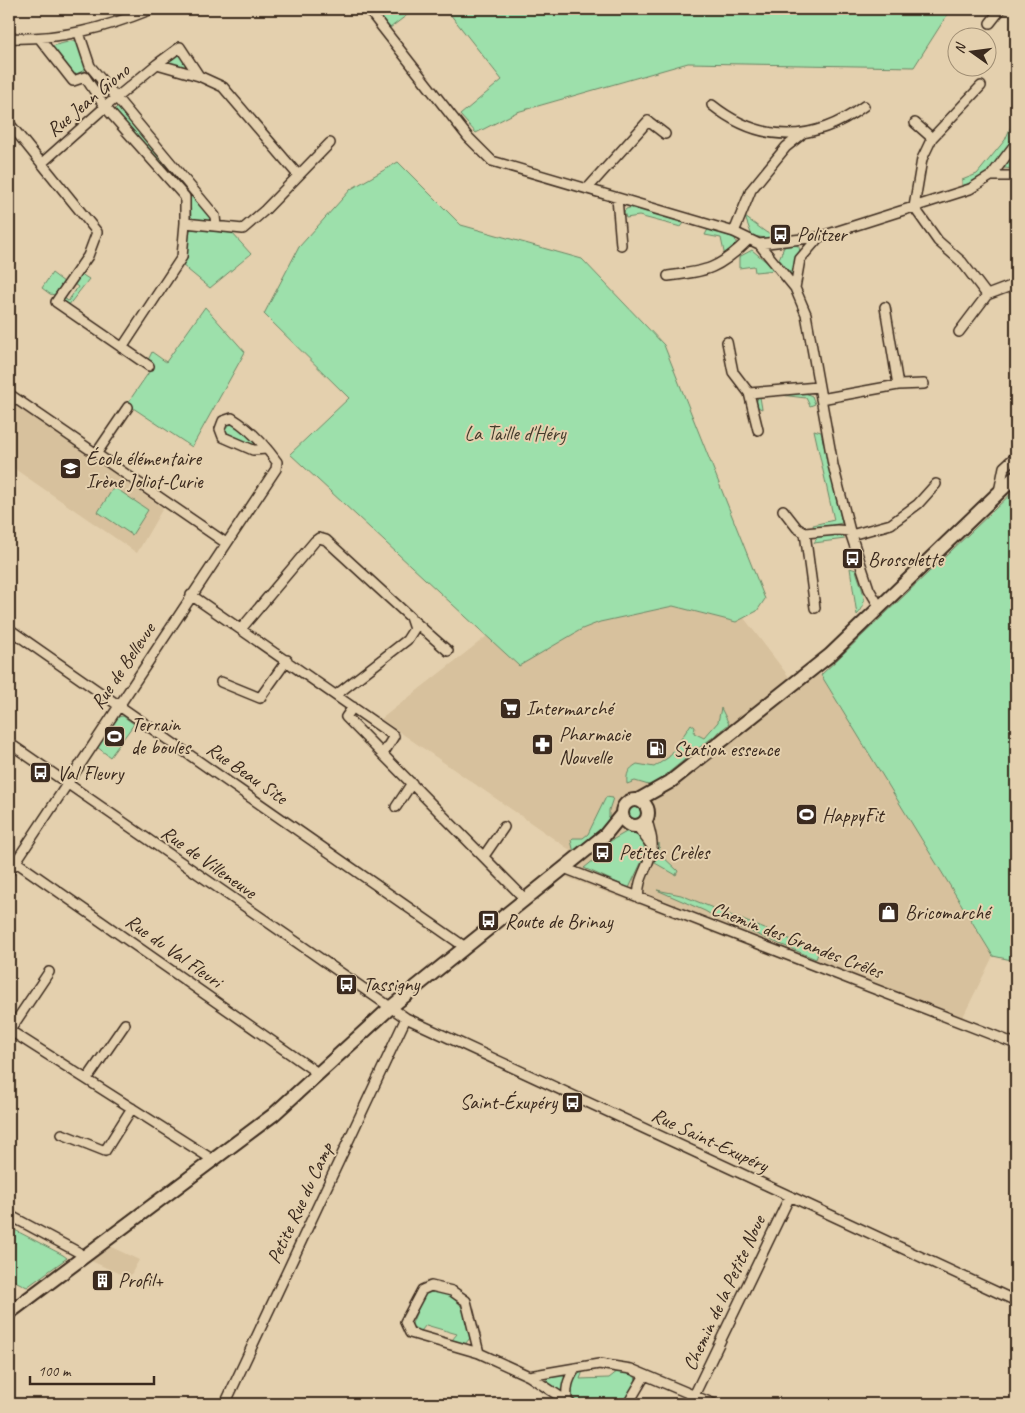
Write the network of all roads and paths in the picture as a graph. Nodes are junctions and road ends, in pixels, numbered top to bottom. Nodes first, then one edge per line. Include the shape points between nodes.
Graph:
1 (152, 9) edge
2 (368, 9) edge
3 (1001, 9) edge
4 (990, 23) dead end
5 (79, 33) junction
6 (9, 38) edge
7 (40, 40) junction
8 (157, 64) junction
9 (93, 70) junction
10 (199, 76) junction
11 (85, 77) junction
12 (981, 86) dead end
13 (117, 99) junction
14 (712, 105) dead end
15 (864, 106) dead end
16 (105, 107) junction
17 (9, 123) edge
18 (915, 123) dead end
19 (665, 134) dead end
20 (777, 135) junction
21 (801, 135) junction
22 (932, 138) junction
23 (330, 142) dead end
24 (1016, 143) edge
25 (786, 147) junction
26 (42, 163) junction
27 (298, 175) junction
28 (991, 176) junction
29 (1016, 176) edge
30 (587, 189) junction
31 (617, 198) junction
32 (914, 207) junction
33 (186, 223) junction
34 (216, 226) junction
35 (734, 232) junction
36 (819, 237) junction
37 (748, 240) junction
38 (759, 244) junction
39 (621, 245) dead end
40 (668, 276) dead end
41 (1016, 284) edge
42 (795, 288) junction
43 (988, 295) junction
44 (886, 307) dead end
45 (959, 332) dead end
46 (727, 342) dead end
47 (122, 348) junction
48 (149, 366) dead end
49 (924, 384) dead end
50 (898, 385) junction
51 (818, 387) junction
52 (749, 393) junction
53 (9, 394) edge
54 (821, 399) junction
55 (128, 407) dead end
56 (758, 430) dead end
57 (267, 449) junction
58 (96, 454) junction
59 (1016, 456) edge
60 (1016, 476) edge
61 (936, 484) dead end
62 (999, 492) junction
63 (782, 510) dead end
64 (805, 533) junction
65 (850, 533) junction
66 (226, 543) junction
67 (191, 595) junction
68 (880, 606) junction
69 (815, 608) dead end
70 (414, 621) junction
71 (9, 629) edge
72 (241, 629) junction
73 (448, 651) dead end
74 (287, 660) junction
75 (222, 682) dead end
76 (336, 695) junction
77 (118, 705) junction
78 (353, 707) junction
79 (9, 743) edge
80 (382, 754) junction
81 (670, 782) junction
82 (66, 783) junction
83 (412, 783) junction
84 (638, 800) junction
85 (396, 807) dead end
86 (622, 814) junction
87 (641, 821) junction
88 (504, 827) dead end
89 (606, 835) junction
90 (484, 856) junction
91 (12, 860) edge
92 (566, 867) junction
93 (9, 872) edge
94 (639, 898) junction
95 (525, 899) junction
96 (465, 947) junction
97 (49, 972) dead end
98 (391, 1007) junction
99 (406, 1018) junction
100 (125, 1024) dead end
101 (9, 1030) edge
102 (1016, 1044) edge
103 (319, 1074) junction
104 (87, 1079) junction
105 (132, 1108) junction
106 (62, 1134) dead end
107 (211, 1162) junction
108 (790, 1196) junction
109 (9, 1215) edge
110 (82, 1258) junction
111 (1016, 1302) edge
112 (9, 1313) edge
113 (479, 1353) junction
114 (575, 1369) junction
115 (645, 1375) junction
116 (529, 1376) junction
117 (692, 1400) edge
118 (569, 1403) edge
119 (225, 1404) edge
120 (628, 1404) edge
121 (714, 1404) edge

1 - 5 street
2 - 30 street via 468,137 492,161
3 - 4 street
5 - 7 street
5 - 9 street
6 - 7 street
7 - 11 street via 74,81
8 - 10 street, Rue Jean Giono
8 - 10 street, Rue Jean Giono via 180,47
8 - 13 street, Rue Jean Giono
9 - 11 street
9 - 13 street
10 - 27 street, Rue Jean Giono via 223,87
11 - 16 street
12 - 22 street
13 - 16 street, Rue Jean Giono
13 - 34 street via 215,216
14 - 20 street via 730,120
15 - 21 street via 848,118
16 - 26 street, Rue Jean Giono
16 - 33 street via 184,197
17 - 26 street
18 - 22 street
19 - 30 street via 648,121
20 - 21 street
20 - 25 street
21 - 25 street
22 - 32 street via 922,159
23 - 27 street
24 - 28 street
25 - 35 street via 751,190
26 - 47 street via 97,232 88,256 56,302
27 - 34 street via 243,229
28 - 29 street
28 - 32 street via 970,188
30 - 31 street
31 - 35 street
31 - 39 street
32 - 36 street
32 - 43 street via 938,241 962,262
33 - 34 street
33 - 47 street via 182,257
35 - 37 street
36 - 38 street
36 - 42 street via 800,260
37 - 38 street
37 - 40 street via 730,258 704,272
38 - 42 street
41 - 43 street
42 - 51 street via 806,314
43 - 45 street
44 - 50 street
46 - 52 street via 733,372
47 - 48 street
49 - 50 street
50 - 54 street
51 - 52 street
51 - 54 street
52 - 56 street
53 - 58 street
54 - 65 street
55 - 58 street
57 - 57 street via 232,418 223,421 220,429 224,437 254,450
57 - 66 street, Rue de Bellevue via 277,462 276,469
58 - 66 street
59 - 62 street via 1004,467
60 - 62 main road
61 - 65 street via 918,504 891,524
62 - 68 main road
63 - 64 street via 796,528
64 - 65 street via 836,530
64 - 69 street
65 - 68 street via 869,589
66 - 67 street, Rue de Bellevue
67 - 72 street
67 - 77 street, Rue de Bellevue
68 - 81 main road via 830,655
70 - 72 street via 326,540 319,538
70 - 73 street
70 - 76 street via 414,629 407,640
71 - 77 street, Rue Beau Site
72 - 74 street
74 - 75 street via 260,698
74 - 76 street
76 - 78 street
77 - 82 street, Rue de Bellevue
77 - 96 street, Rue Beau Site
78 - 80 street via 346,717
78 - 80 street via 394,736
79 - 82 street, Rue de Villeneuve
80 - 83 street
81 - 84 main road
81 - 87 main road
82 - 91 street, Rue de Bellevue
82 - 98 street, Rue de Villeneuve
83 - 85 street
83 - 90 street
84 - 86 main road via 628,802
84 - 87 main road via 645,804
86 - 87 main road via 625,821
86 - 89 main road
87 - 89 main road
87 - 94 street via 652,848 640,880
88 - 90 street
89 - 92 main road
90 - 95 street
91 - 93 street, Rue de Bellevue
91 - 103 street, Rue du Val Fleuri
92 - 94 street, Chemin des Grandes Crêles
92 - 95 main road
94 - 102 street, Chemin des Grandes Crêles
95 - 96 main road
96 - 98 main road
97 - 101 street
98 - 99 street, Rue Saint-Exupéry
98 - 103 main road
99 - 108 street, Rue Saint-Exupéry
99 - 119 street, Petite Rue du Camp
100 - 104 street
101 - 104 street
103 - 107 main road via 274,1115
104 - 105 street
105 - 106 street via 104,1151
105 - 107 street via 207,1156
107 - 110 main road
108 - 111 street, Rue Saint-Exupéry
108 - 117 street, Chemin de la Petite Noue
109 - 110 street via 78,1252
110 - 112 main road
113 - 113 street via 466,1301 452,1291 431,1286 422,1290 405,1322 410,1333
113 - 116 street
114 - 115 street via 599,1364 631,1369
114 - 116 street
114 - 118 street via 566,1388
115 - 117 street
115 - 120 street
116 - 118 street
117 - 121 street

